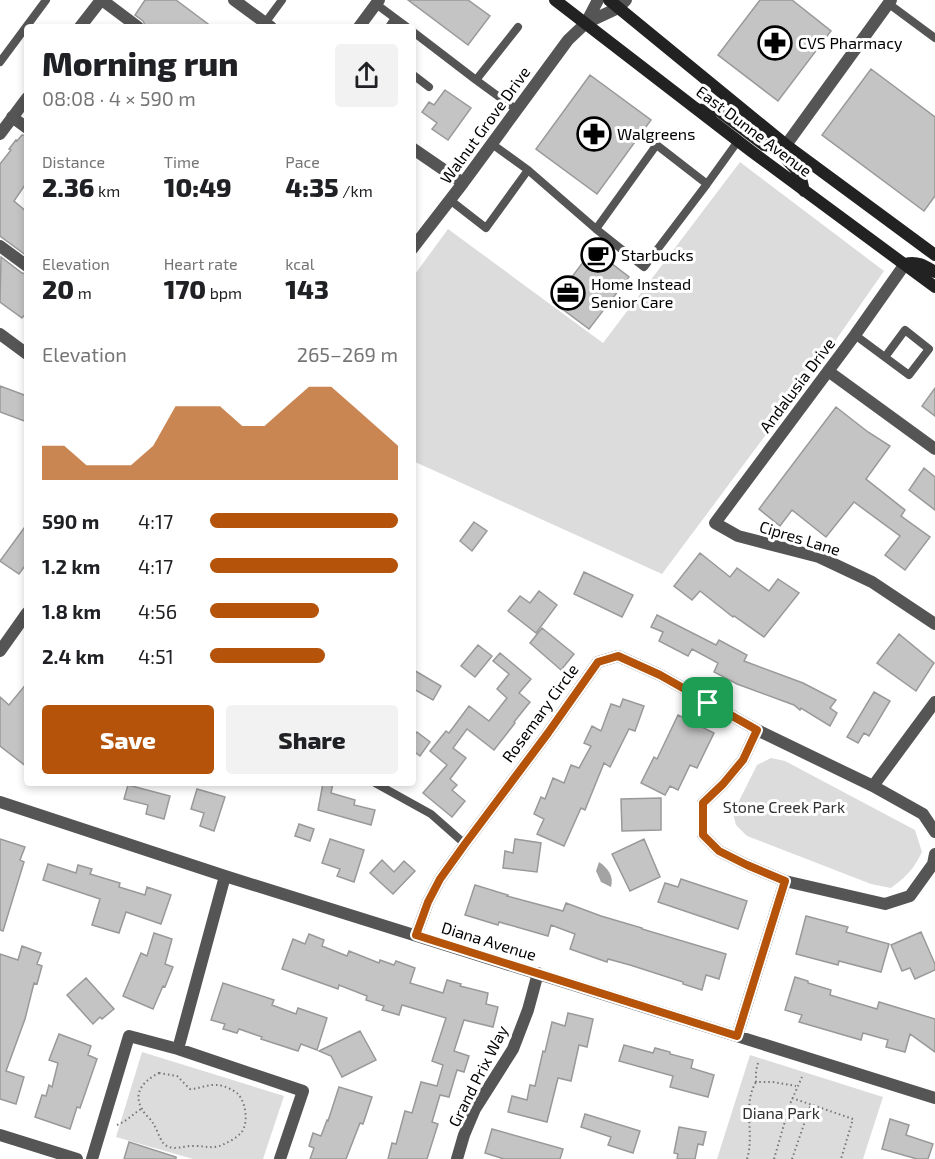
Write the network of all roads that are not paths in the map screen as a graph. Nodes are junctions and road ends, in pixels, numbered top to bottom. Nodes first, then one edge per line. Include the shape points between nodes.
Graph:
1 (46, 0) edge
2 (102, 0) edge
3 (234, 0) edge
4 (282, 0) edge
5 (555, 0) edge
6 (598, 0) edge
7 (378, 2) edge
8 (618, 2) edge
9 (890, 2) edge
10 (395, 18) junction
11 (586, 23) junction
12 (28, 24) edge
13 (82, 24) edge
14 (134, 24) edge
15 (267, 24) edge
16 (269, 24) edge
17 (361, 24) edge
18 (391, 24) edge
19 (403, 24) edge
20 (518, 27) dead end
21 (24, 30) edge
22 (416, 34) edge
23 (935, 38) edge
24 (0, 62) edge
25 (416, 77) edge
26 (477, 80) junction
27 (429, 87) dead end
28 (24, 102) edge
29 (517, 110) junction
30 (698, 110) junction
31 (12, 117) junction
32 (24, 126) edge
33 (0, 134) edge
34 (738, 141) junction
35 (492, 144) junction
36 (786, 145) junction
37 (416, 150) edge
38 (528, 170) junction
39 (464, 183) junction
40 (708, 184) junction
41 (804, 190) junction
42 (450, 200) junction
43 (596, 229) junction
44 (416, 244) edge
45 (0, 246) edge
46 (935, 255) edge
47 (24, 264) edge
48 (905, 264) junction
49 (935, 272) edge
50 (935, 287) edge
51 (0, 334) edge
52 (855, 335) junction
53 (24, 352) edge
54 (885, 357) junction
55 (828, 371) junction
56 (935, 450) edge
57 (715, 523) joint
58 (24, 617) edge
59 (935, 624) edge
60 (0, 651) edge
61 (935, 702) edge
62 (757, 730) junction
63 (380, 786) edge
64 (873, 786) junction
65 (0, 802) edge
66 (935, 832) edge
67 (465, 844) junction
68 (935, 854) edge
69 (225, 876) junction
70 (785, 881) junction
71 (416, 935) junction
72 (538, 973) junction
73 (737, 1036) junction
74 (178, 1048) junction
75 (935, 1098) edge
76 (0, 1135) edge
77 (77, 1159) edge
78 (92, 1159) edge
79 (280, 1159) edge
80 (457, 1159) edge

1 - 12 lane
2 - 13 street
2 - 14 street
3 - 15 street
4 - 16 lane
5 - 11 main road, East Dunne Avenue
6 - 11 street, Walnut Grove Drive
7 - 10 lane
7 - 17 street
8 - 11 street, Walnut Grove Drive
8 - 36 main road, East Dunne Avenue
9 - 23 lane
9 - 36 street
10 - 18 lane
10 - 19 lane
11 - 29 street, Walnut Grove Drive via 568,40
11 - 30 main road, East Dunne Avenue
20 - 26 lane
21 - 24 lane
22 - 26 lane
25 - 27 lane
26 - 29 lane
28 - 31 street
29 - 35 street, Walnut Grove Drive
30 - 34 main road, East Dunne Avenue
30 - 36 main road via 719,111 764,145
31 - 32 street
31 - 33 street
34 - 40 lane
34 - 41 main road, East Dunne Avenue
35 - 38 lane
35 - 39 street, Walnut Grove Drive
36 - 41 main road via 787,160 800,174
36 - 46 main road, East Dunne Avenue
37 - 39 street
38 - 42 lane via 486,228
38 - 43 lane
39 - 42 street, Walnut Grove Drive
40 - 43 lane via 644,267
40 - 43 lane via 655,147
41 - 48 main road, East Dunne Avenue
42 - 44 street, Walnut Grove Drive
45 - 47 street
48 - 49 main road via 922,264
48 - 50 main road, East Dunne Avenue
48 - 52 street, Andalusia Drive
51 - 53 street
52 - 54 lane
52 - 55 street, Andalusia Drive
54 - 54 lane via 909,375 929,349 904,330
55 - 56 street
55 - 57 street, Andalusia Drive
57 - 59 street, Cipres Lane via 738,536 819,557 872,582
58 - 60 street
61 - 64 street
62 - 64 street, Rosemary Circle
62 - 67 street, Rosemary Circle via 618,656 598,662
62 - 70 street via 743,760 703,803 703,835 719,851
63 - 67 lane via 431,814
64 - 66 street, Rosemary Circle via 923,814
65 - 69 street, Diana Avenue
67 - 71 street, Rosemary Circle via 440,879
68 - 70 street via 933,864 910,896 885,904
69 - 71 street, Diana Avenue
69 - 74 street
70 - 73 street
71 - 72 street, Diana Avenue
72 - 73 street, Diana Avenue
72 - 80 street, Grand Prix Way via 513,1049 476,1109
73 - 75 street, Diana Avenue
74 - 78 street via 129,1035
74 - 79 street via 303,1091
76 - 77 street

